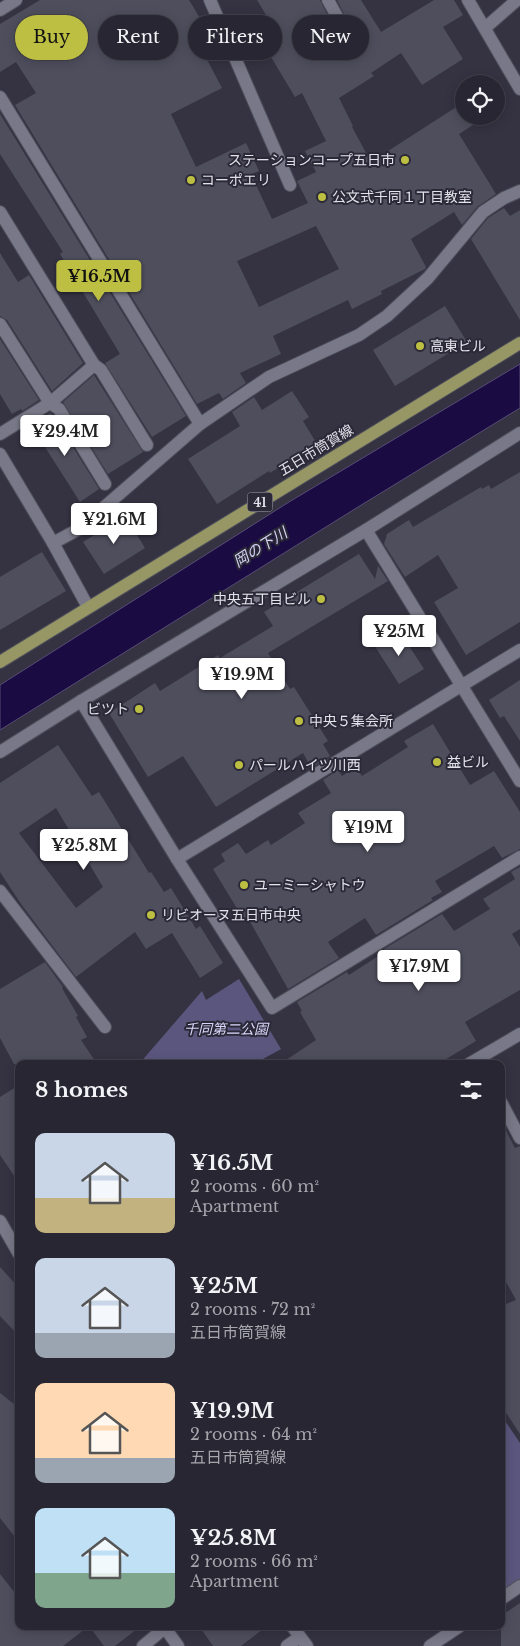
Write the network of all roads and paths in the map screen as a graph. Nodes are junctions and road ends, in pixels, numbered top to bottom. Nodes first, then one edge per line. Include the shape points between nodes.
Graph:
1 (16, 0) edge
2 (210, 0) edge
3 (328, 0) edge
4 (468, 0) edge
5 (517, 0) edge
6 (0, 10) edge
7 (336, 15) edge
8 (485, 28) junction
9 (520, 89) edge
10 (0, 96) edge
11 (290, 185) dead end
12 (520, 191) edge
13 (0, 212) edge
14 (0, 324) edge
15 (520, 343) edge
16 (94, 365) junction
17 (50, 403) junction
18 (200, 424) junction
19 (520, 432) edge
20 (0, 434) edge
21 (147, 445) dead end
22 (0, 454) edge
23 (105, 484) dead end
24 (366, 530) junction
25 (54, 543) junction
26 (88, 607) junction
27 (520, 650) edge
28 (0, 662) edge
29 (462, 685) junction
30 (82, 701) junction
31 (0, 752) edge
32 (520, 781) edge
33 (520, 857) edge
34 (177, 859) junction
35 (0, 891) edge
36 (105, 1027) dead end
37 (520, 1034) edge
38 (479, 1060) edge
39 (505, 1110) edge
40 (520, 1138) edge
41 (0, 1221) edge
42 (15, 1247) edge
43 (520, 1586) edge
44 (505, 1595) edge
45 (162, 1630) edge
46 (168, 1630) edge
47 (454, 1630) edge
48 (300, 1636) edge
49 (142, 1646) edge
50 (178, 1646) edge
51 (287, 1646) edge
52 (430, 1646) edge

1 - 6 street
2 - 11 street
3 - 7 street
4 - 8 street
5 - 8 street
8 - 9 street
10 - 18 street
12 - 18 street via 483,212 428,278 387,316 359,335 269,378
13 - 16 street
14 - 17 street
15 - 26 main road, 五日市筒賀線 / 41
16 - 17 street
16 - 21 street via 101,370
17 - 20 street
17 - 23 street via 59,409
18 - 25 street via 79,529
19 - 24 street
22 - 25 street
24 - 29 street
24 - 30 street
25 - 26 street
26 - 28 main road, 五日市筒賀線 / 41
27 - 29 street
29 - 32 street
29 - 34 street
30 - 31 street
30 - 34 street
33 - 34 street via 272,1008
35 - 36 street
37 - 38 street
39 - 40 street
41 - 42 street
43 - 44 street
45 - 49 street
46 - 50 street
47 - 52 street
48 - 51 street

